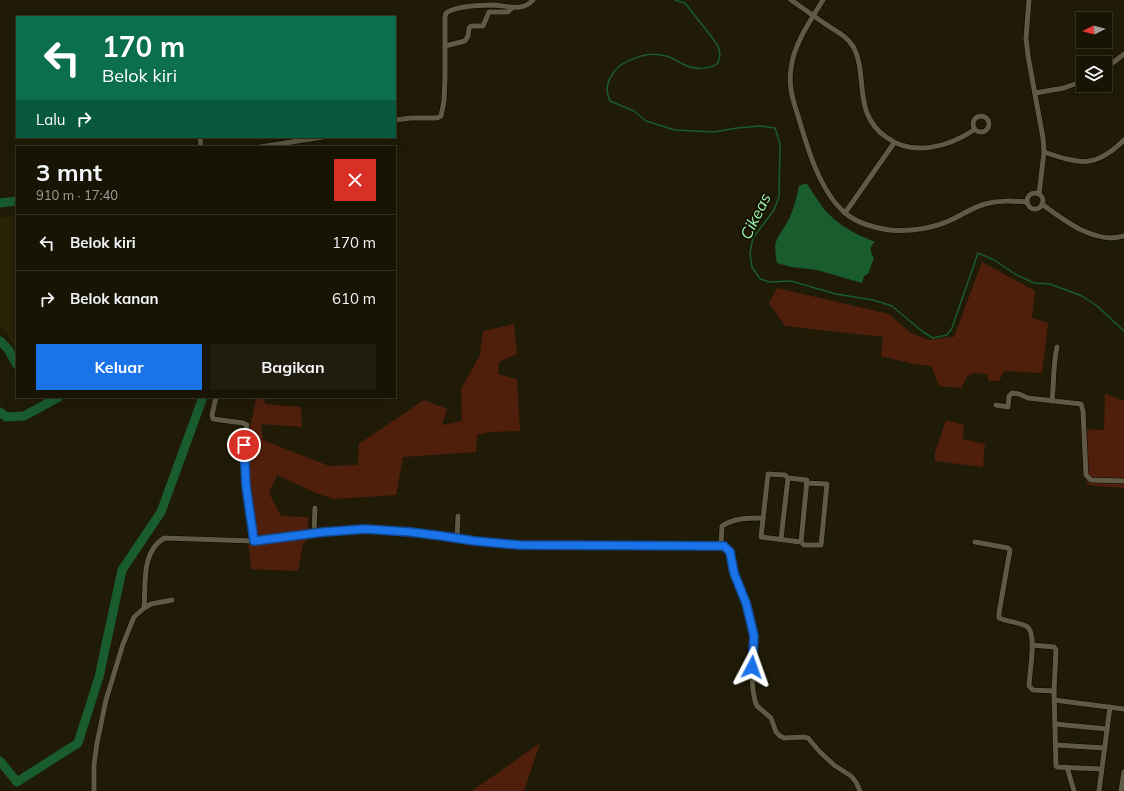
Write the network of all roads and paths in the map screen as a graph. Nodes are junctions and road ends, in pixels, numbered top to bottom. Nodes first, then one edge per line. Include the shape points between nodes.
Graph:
1 (533, 0) edge
2 (791, 0) edge
3 (823, 0) edge
4 (1029, 0) edge
5 (512, 8) junction
6 (814, 15) junction
7 (444, 46) junction
8 (1124, 54) edge
9 (1112, 63) edge
10 (1076, 84) edge
11 (1035, 93) junction
12 (396, 120) edge
13 (974, 130) dead end
14 (317, 138) edge
15 (1124, 140) edge
16 (894, 143) junction
17 (266, 146) edge
18 (1044, 152) junction
19 (1039, 194) junction
20 (1027, 202) junction
21 (1042, 204) junction
22 (846, 213) junction
23 (1124, 236) edge
24 (1057, 347) dead end
25 (216, 398) edge
26 (1052, 401) junction
27 (996, 405) dead end
28 (788, 478) junction
29 (1124, 482) edge
30 (806, 483) junction
31 (316, 508) dead end
32 (458, 516) dead end
33 (763, 518) junction
34 (314, 533) junction
35 (457, 538) junction
36 (781, 540) junction
37 (254, 541) junction
38 (801, 542) junction
39 (975, 542) dead end
40 (721, 546) junction
41 (172, 600) dead end
42 (144, 608) junction
43 (1032, 645) junction
44 (1054, 691) junction
45 (1054, 700) junction
46 (1110, 707) junction
47 (1124, 709) edge
48 (1055, 724) junction
49 (1107, 729) junction
50 (1056, 745) junction
51 (1105, 748) junction
52 (1067, 767) junction
53 (1101, 769) junction
54 (1124, 774) edge
55 (94, 791) edge
56 (860, 791) edge
57 (1074, 791) edge
58 (1099, 791) edge
59 (1122, 791) edge

1 - 5 street via 525,6
2 - 6 street
3 - 6 street
4 - 11 street via 1026,38
5 - 7 street via 508,12 490,12 484,26 469,28 465,41
5 - 7 street via 464,7 449,11 445,17
6 - 16 street via 838,31 854,47 866,112 876,129
6 - 22 street via 793,57 791,90 818,174 831,196
7 - 12 street via 444,101 441,116
8 - 9 street
10 - 11 street
11 - 18 street
13 - 16 street via 954,141 931,147 911,148
14 - 17 street
15 - 18 street via 1105,156 1086,162
16 - 22 street
18 - 19 street
19 - 20 street via 1030,195
19 - 21 street
20 - 21 street via 1035,209
20 - 22 street via 1004,201 986,204 943,223 917,229 890,230 870,226
21 - 23 street via 1094,235 1108,238
24 - 26 street
25 - 37 street via 213,419 247,425 244,463
26 - 27 street via 1012,393 1009,396 1008,407
26 - 29 street via 1079,403 1082,407 1088,478
28 - 30 street via 807,480
28 - 33 street via 785,475 768,474
28 - 36 street
30 - 38 street
30 - 38 street via 827,484 821,545
31 - 34 street
32 - 35 street
33 - 36 street via 761,537
33 - 40 street via 744,518 722,526
34 - 35 street via 365,529
34 - 37 street
35 - 40 street via 519,545
36 - 38 street
37 - 42 street via 164,538 156,542 146,567
39 - 43 street via 1010,550 999,618 1027,626 1032,634
40 - 56 street via 730,552 734,573 752,627 753,690 757,706 771,718 780,736 808,738 834,765 851,776
41 - 42 street
42 - 55 street via 134,617 106,700 94,765
43 - 44 street via 1050,645 1056,650
43 - 44 street via 1029,686 1033,690
44 - 45 street
45 - 46 street
45 - 48 street
46 - 47 street
46 - 49 street
48 - 49 street
48 - 50 street
49 - 51 street
50 - 51 street
50 - 52 street via 1056,766
51 - 53 street
52 - 53 street
52 - 57 street
53 - 58 street
54 - 59 street

